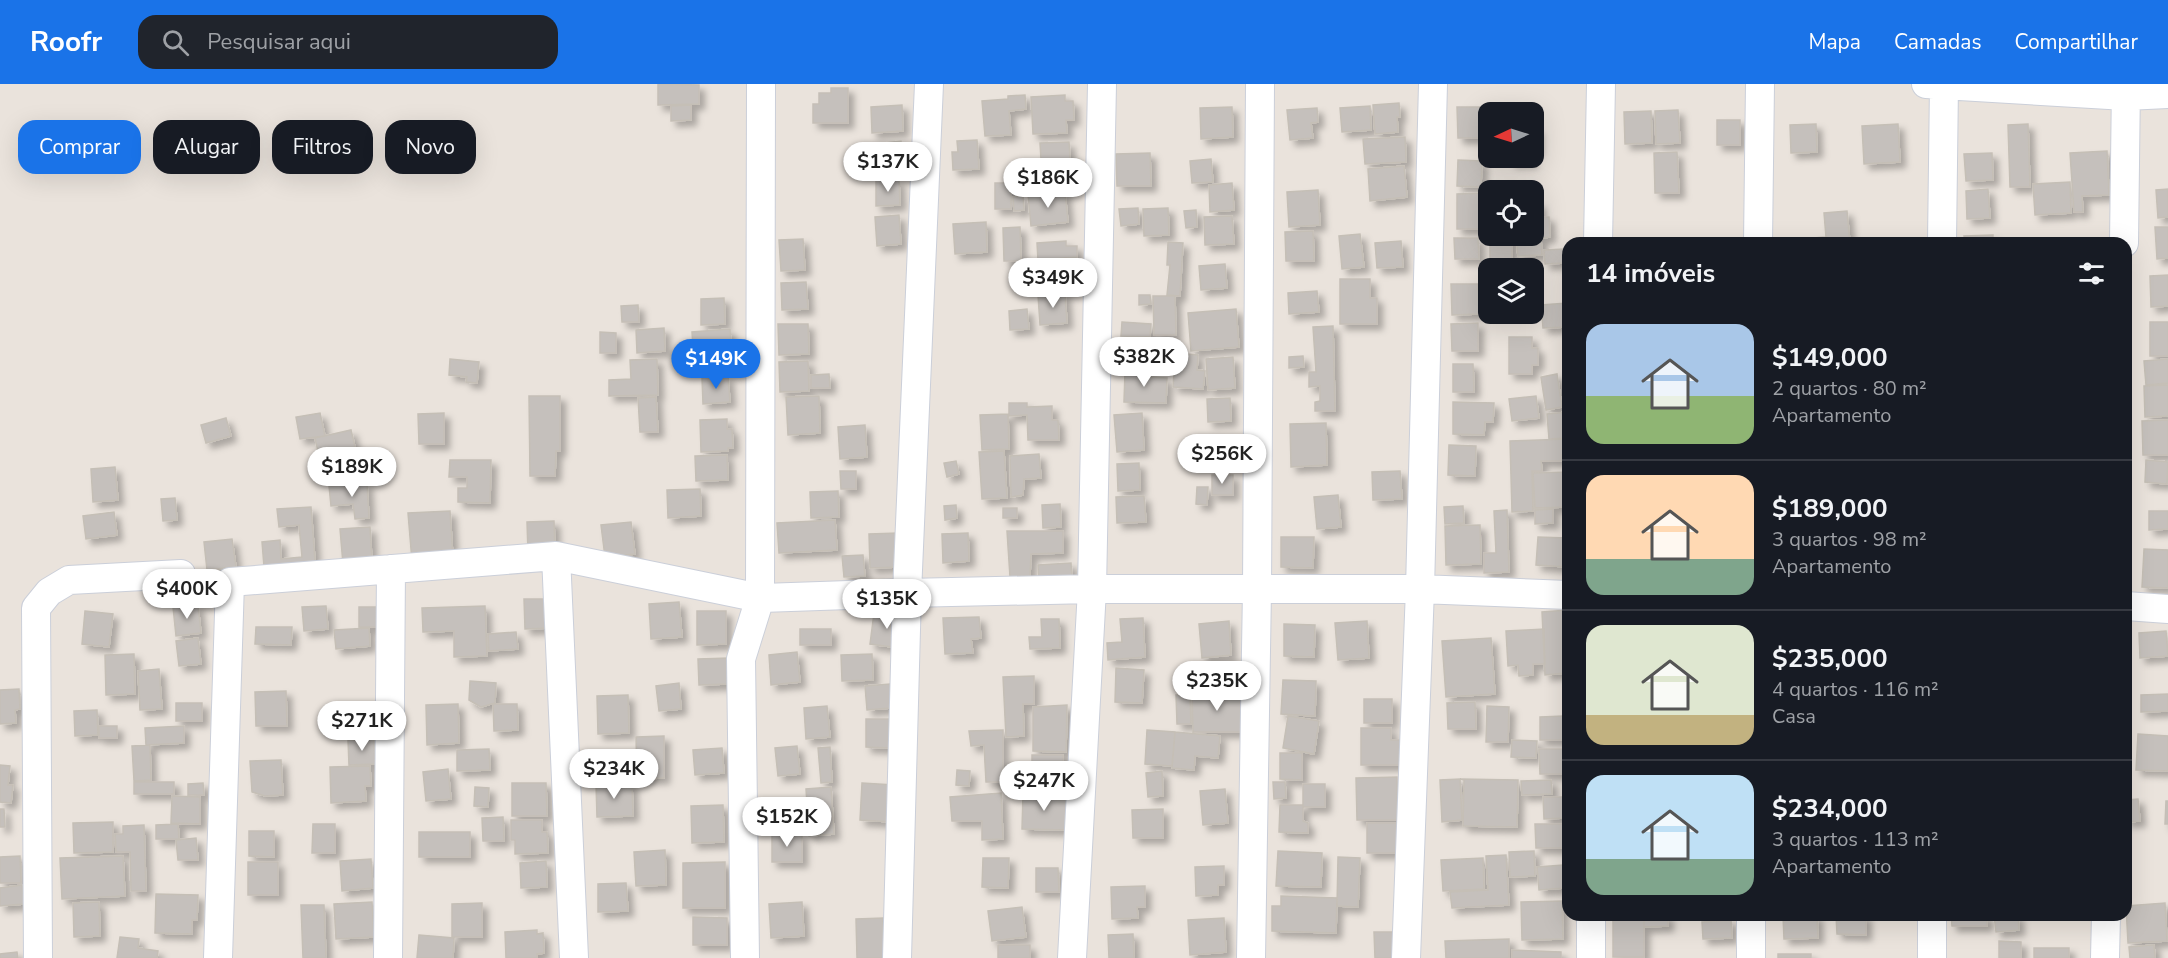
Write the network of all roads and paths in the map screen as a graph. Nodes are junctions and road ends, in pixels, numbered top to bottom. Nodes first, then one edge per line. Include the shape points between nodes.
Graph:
1 (761, 84) edge
2 (929, 84) edge
3 (1102, 84) edge
4 (1260, 84) edge
5 (1433, 84) edge
6 (1601, 84) edge
7 (1760, 84) edge
8 (1938, 84) edge
9 (2126, 90) edge
10 (2168, 94) edge
11 (1598, 237) edge
12 (1758, 237) edge
13 (1942, 237) edge
14 (2124, 237) edge
15 (556, 556) junction
16 (392, 569) junction
17 (181, 574) dead end
18 (1092, 589) junction
19 (1257, 589) junction
20 (1420, 590) junction
21 (906, 593) junction
22 (1562, 595) edge
23 (760, 598) junction
24 (2132, 606) edge
25 (2168, 609) edge
26 (1591, 921) edge
27 (1751, 921) edge
28 (1932, 921) edge
29 (2106, 921) edge
30 (38, 958) edge
31 (218, 958) edge
32 (387, 958) edge
33 (574, 958) edge
34 (745, 958) edge
35 (897, 958) edge
36 (1072, 958) edge
37 (1251, 958) edge
38 (1406, 958) edge
39 (1591, 958) edge
40 (1751, 958) edge
41 (1932, 958) edge
42 (2104, 958) edge

1 - 23 street
2 - 21 street
3 - 18 street
4 - 19 street
5 - 20 street
6 - 11 street
7 - 12 street
8 - 9 street
8 - 13 street
9 - 10 street
9 - 14 street
15 - 16 street
15 - 23 street
15 - 33 street
16 - 31 street via 230,582
16 - 32 street
17 - 30 street via 69,580 49,592 36,608
18 - 19 street
18 - 21 street
18 - 36 street
19 - 20 street
19 - 37 street
20 - 22 street
20 - 38 street
21 - 23 street
21 - 35 street
23 - 34 street via 741,659
24 - 25 street
26 - 39 street
27 - 40 street
28 - 41 street
29 - 42 street

